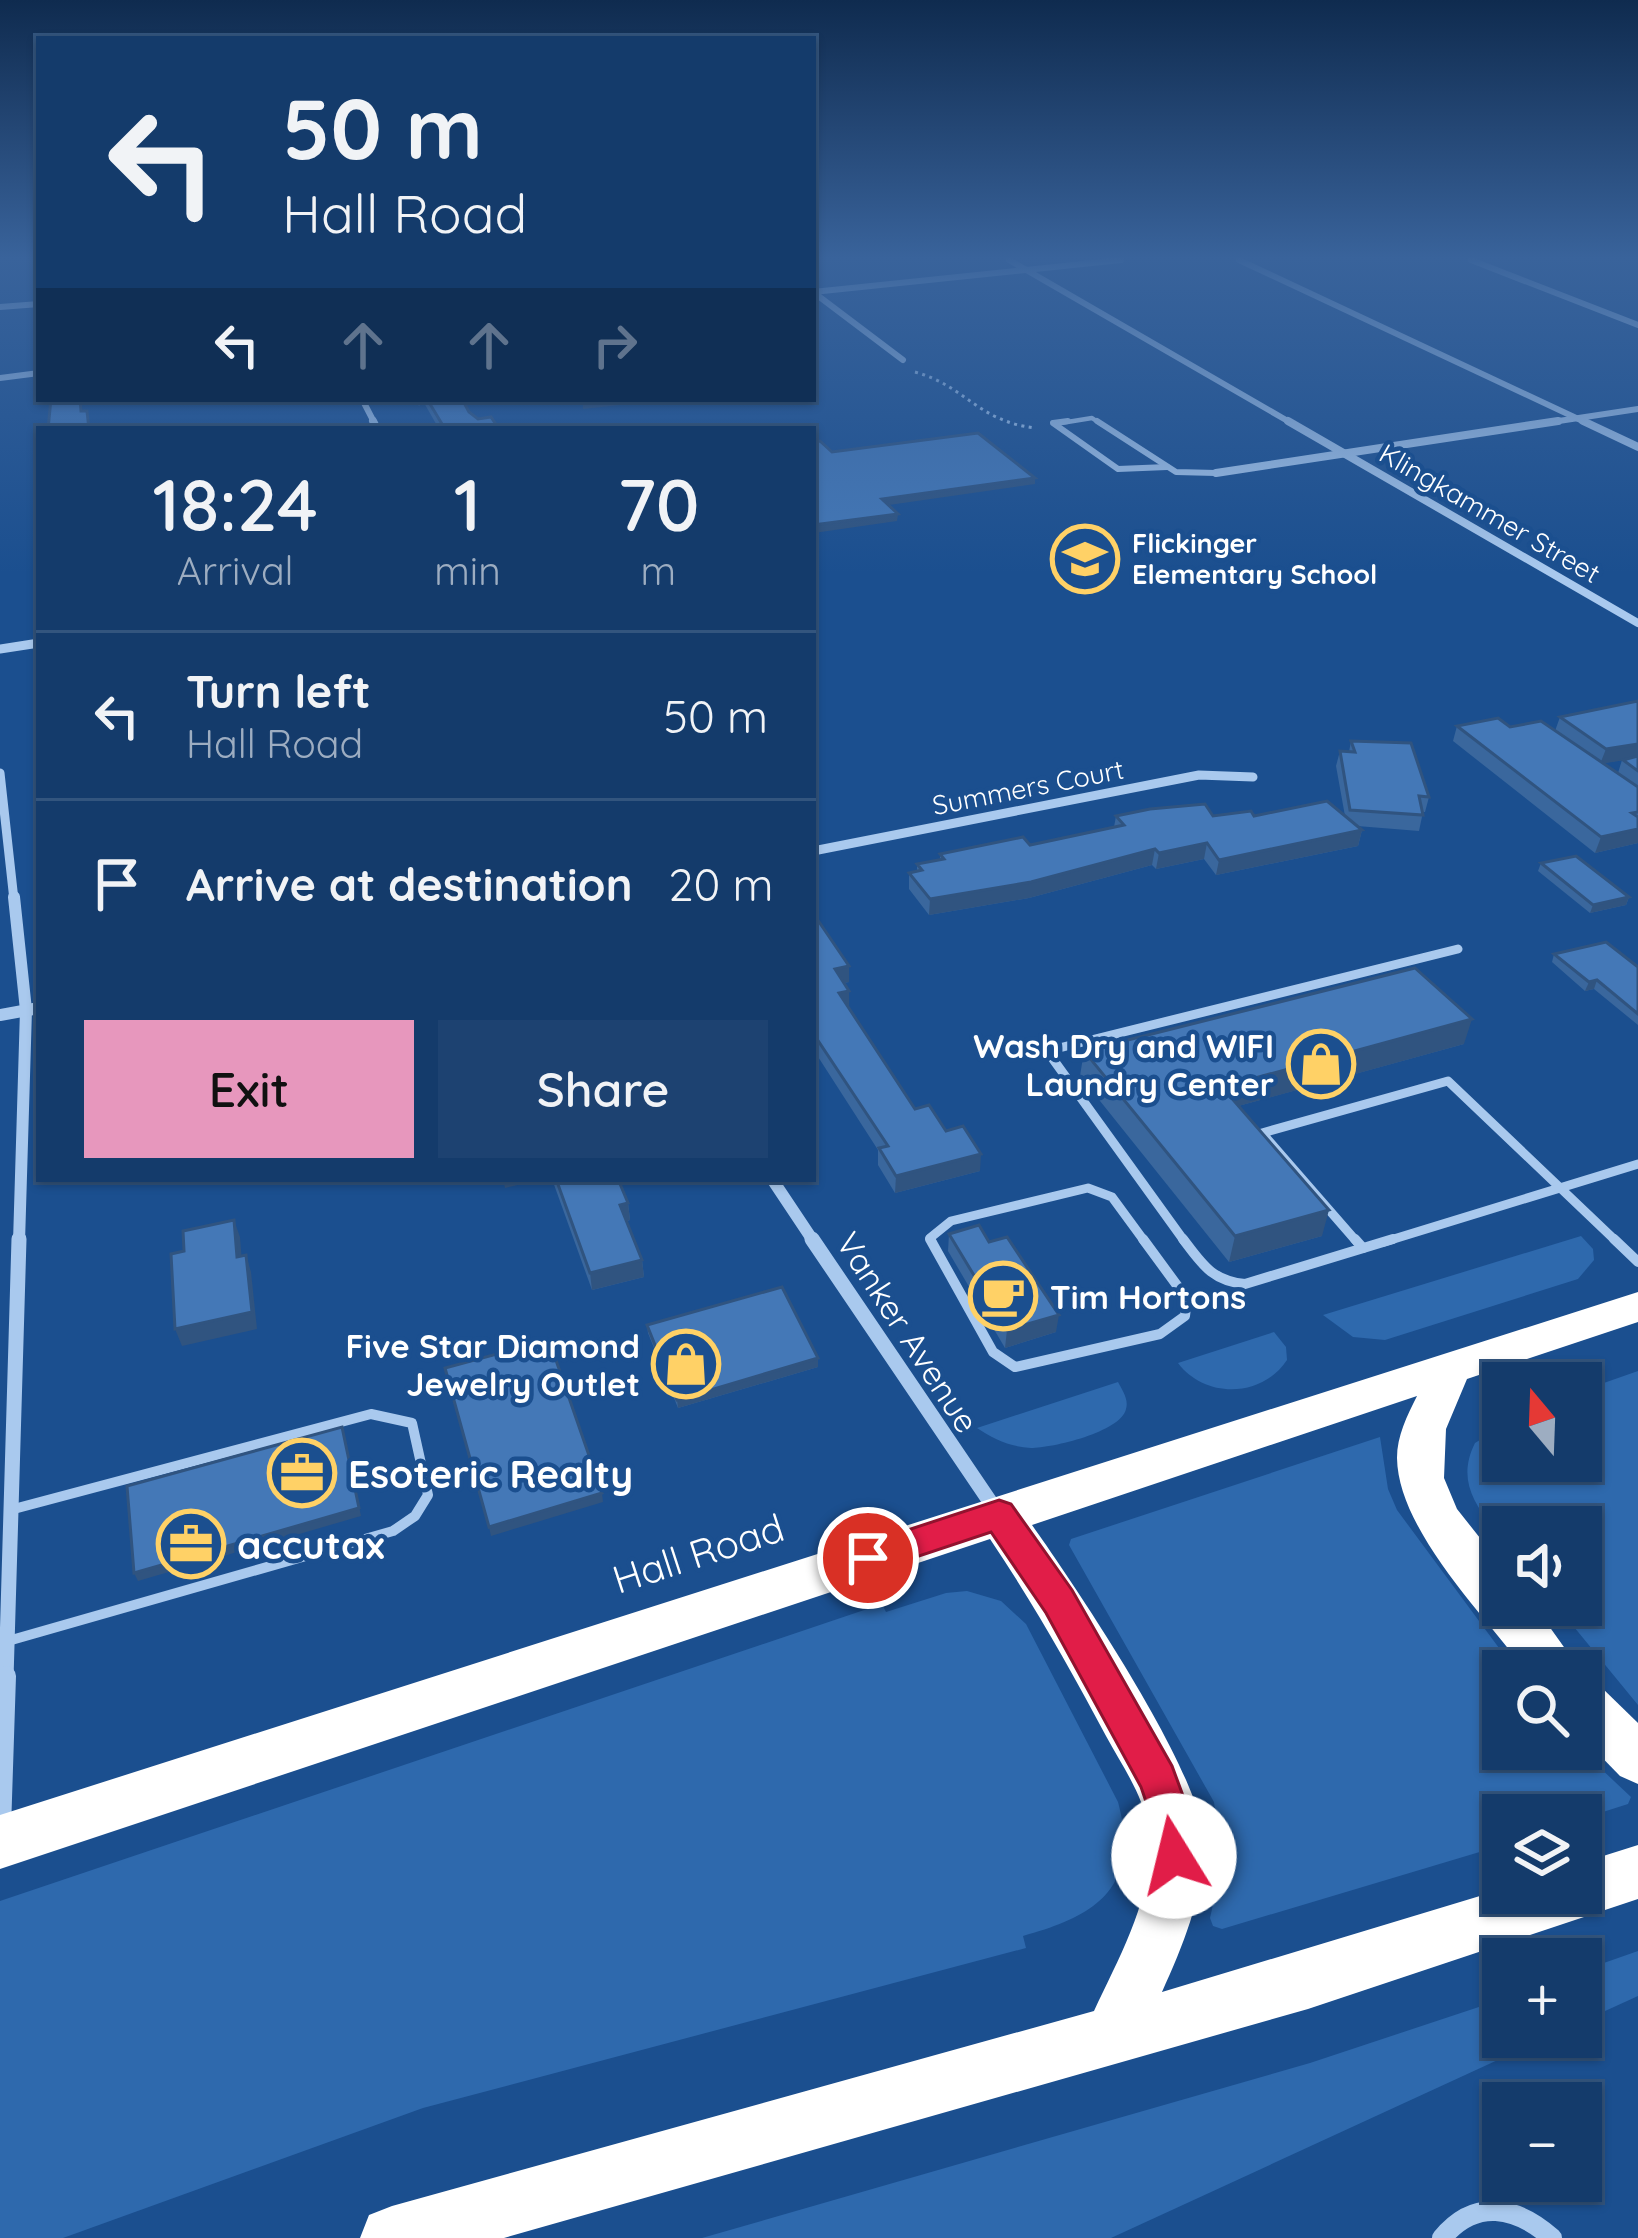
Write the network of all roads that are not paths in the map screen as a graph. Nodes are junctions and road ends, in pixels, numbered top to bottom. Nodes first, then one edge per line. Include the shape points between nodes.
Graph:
1 (1191, 364) edge
2 (1463, 364) edge
3 (36, 374) edge
4 (0, 377) edge
5 (1638, 410) edge
6 (1578, 418) junction
7 (1638, 447) edge
8 (1345, 453) junction
9 (1167, 467) junction
10 (1216, 473) joint
11 (1638, 623) edge
12 (36, 643) edge
13 (0, 649) edge
14 (0, 773) edge
15 (1252, 777) dead end
16 (816, 850) edge
17 (1458, 949) dead end
18 (32, 1009) edge
19 (0, 1015) edge
20 (1638, 1164) edge
21 (774, 1182) edge
22 (1560, 1188) junction
23 (1364, 1248) junction
24 (1638, 1262) edge
25 (1638, 1307) edge
26 (1128, 1341) joint
27 (1451, 1369) junction
28 (10, 1510) junction
29 (999, 1515) junction
30 (1482, 1576) edge
31 (1521, 1626) edge
32 (6, 1642) junction
33 (1540, 1650) edge
34 (1602, 1723) edge
35 (1638, 1760) edge
36 (1, 1842) edge
37 (1638, 1871) edge
38 (1602, 1884) edge
39 (1510, 1914) edge
40 (1113, 2035) junction
41 (392, 2238) edge
42 (1442, 2238) edge
43 (1552, 2238) edge

1 - 8 street, Klingkammer Street
2 - 6 street
3 - 4 street
5 - 6 street
6 - 7 street
6 - 8 street
8 - 10 street
8 - 11 street, Klingkammer Street
9 - 9 lane via 1118,469 1053,423 1092,418
9 - 10 lane
12 - 13 street
14 - 18 street
15 - 16 street, Summers Court via 1198,775
17 - 23 lane via 1050,1055 1208,1271 1224,1282 1245,1284
18 - 19 street
18 - 28 street
20 - 22 lane
21 - 29 street, Vanker Avenue
22 - 23 lane
22 - 23 lane via 1448,1082 1262,1133
22 - 24 lane
25 - 27 highway, Hall Road
26 - 26 lane via 1171,1328 1188,1307 1106,1193 1064,1191 951,1221 930,1238 1006,1363 1024,1367
27 - 29 highway, Hall Road
27 - 30 highway via 1422,1432 1419,1463 1439,1520
28 - 32 street
28 - 32 lane via 371,1414 412,1423 428,1486 427,1501 393,1531
29 - 36 highway, Hall Road
29 - 40 highway via 1059,1602 1158,1780 1175,1828 1173,1885
31 - 33 highway
32 - 36 street
34 - 35 highway
37 - 38 highway
39 - 40 highway
40 - 41 highway
42 - 43 street via 1456,2219 1498,2208

